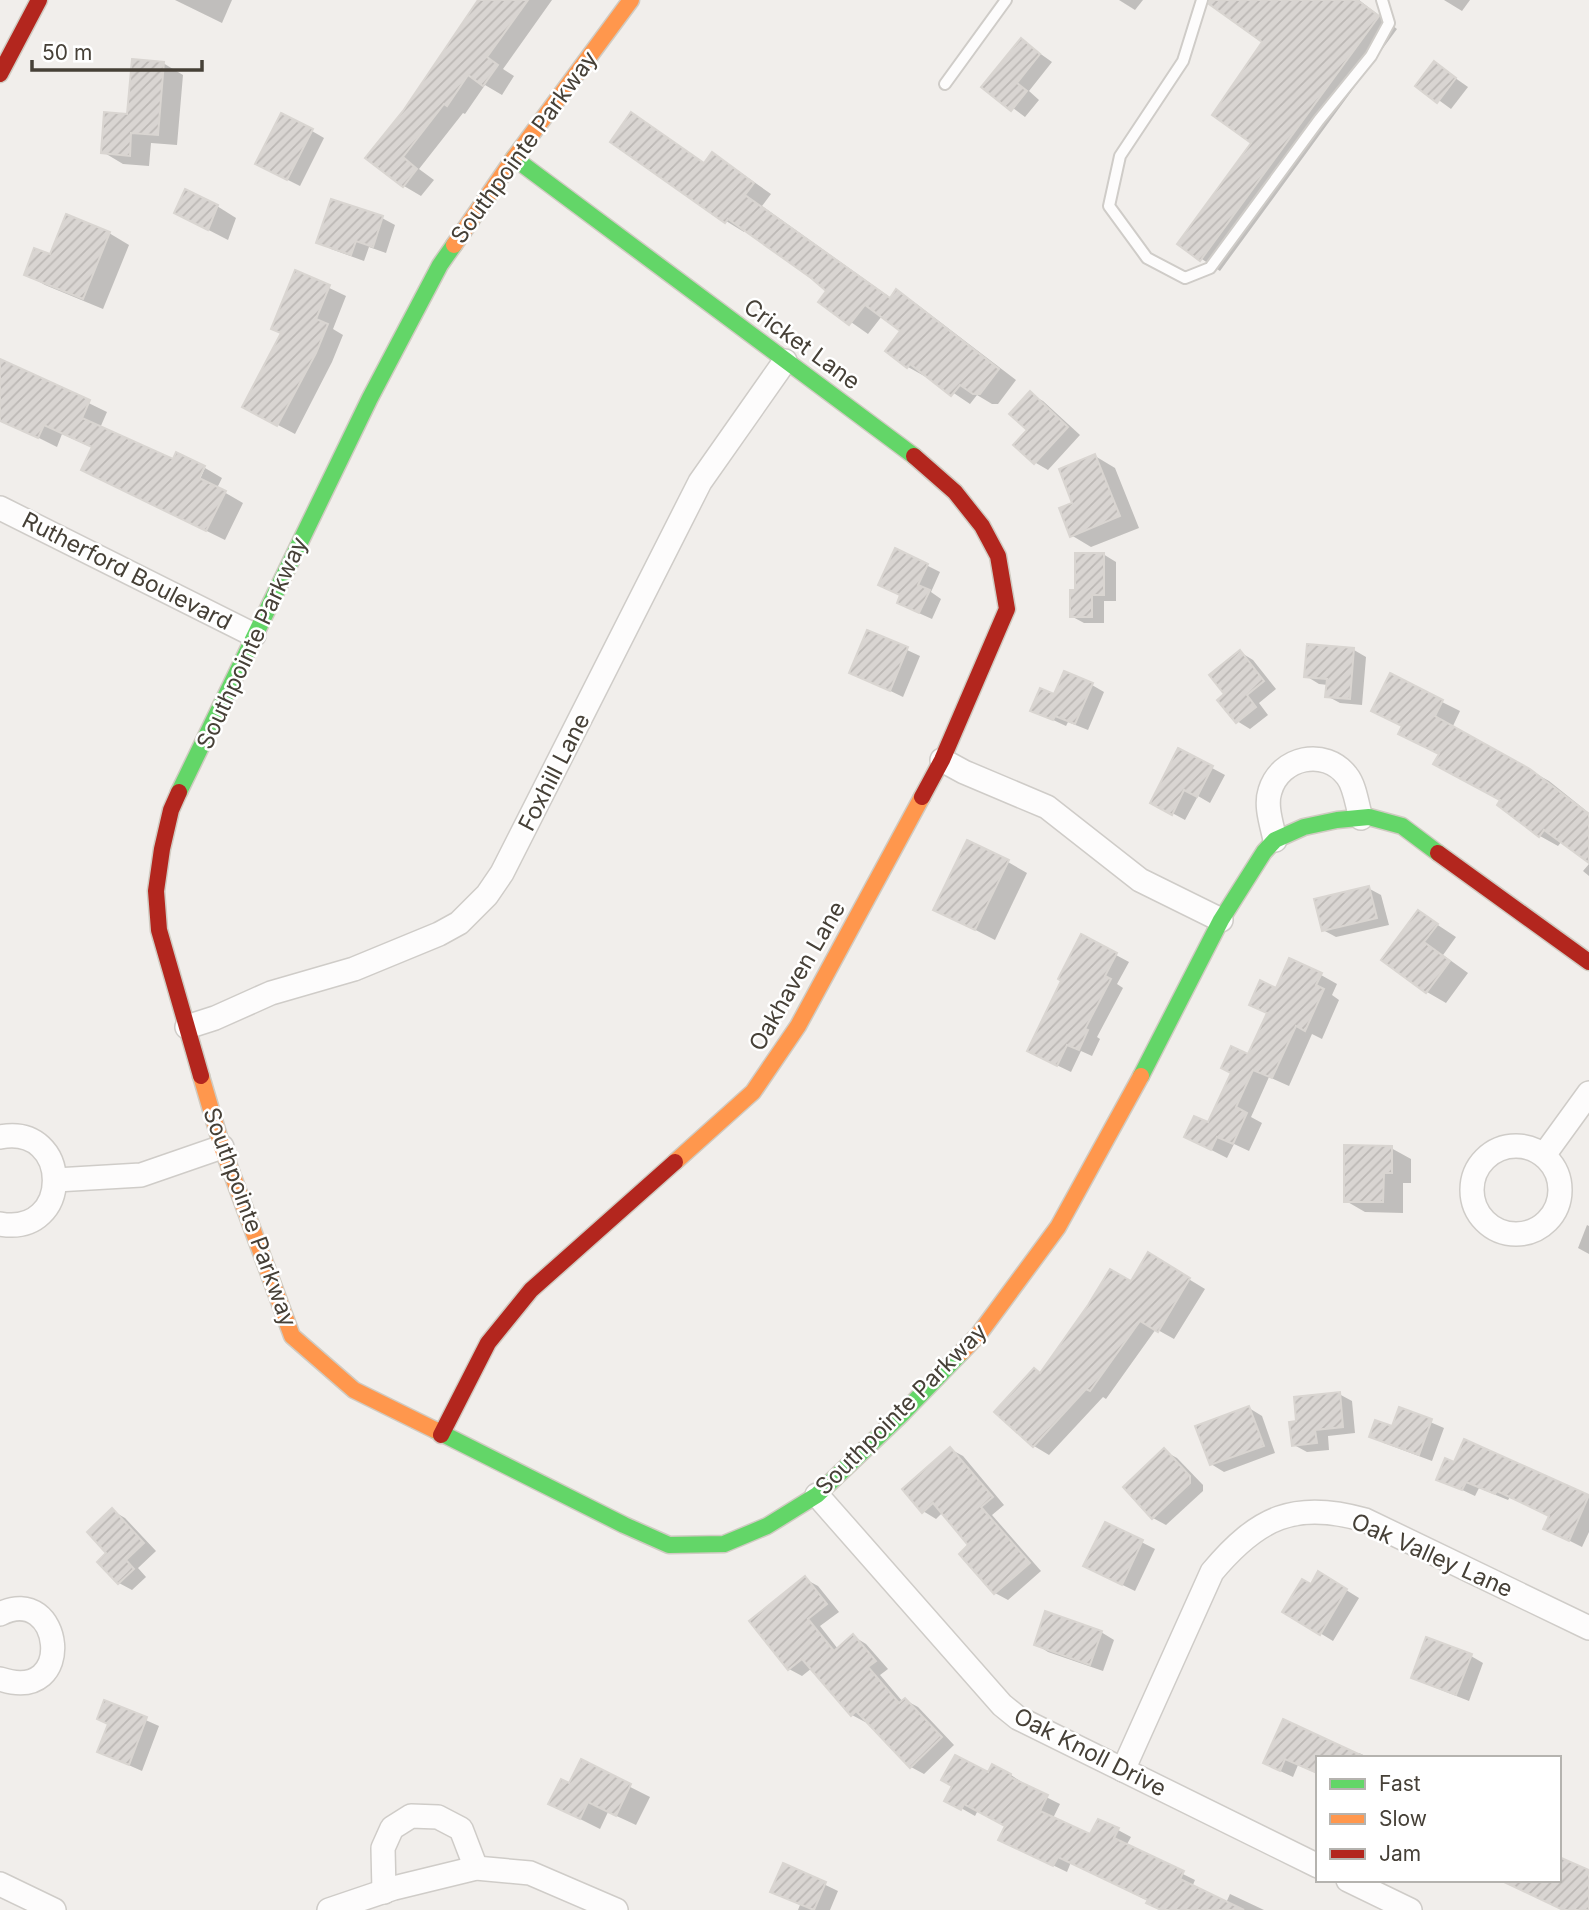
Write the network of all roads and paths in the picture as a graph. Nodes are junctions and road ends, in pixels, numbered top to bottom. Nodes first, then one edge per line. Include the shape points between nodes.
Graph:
1 (39, 0) edge
2 (631, 0) edge
3 (1006, 0) edge
4 (1202, 0) edge
5 (1382, 0) edge
6 (0, 74) edge
7 (945, 85) dead end
8 (514, 158) junction
9 (785, 361) junction
10 (0, 508) edge
11 (1007, 609) joint
12 (254, 635) junction
13 (942, 760) junction
14 (1361, 818) junction
15 (1275, 840) junction
16 (1221, 920) junction
17 (1589, 962) edge
18 (187, 1027) junction
19 (1589, 1093) edge
20 (0, 1137) edge
21 (222, 1147) junction
22 (1544, 1156) dead end
23 (56, 1180) junction
24 (0, 1224) edge
25 (441, 1435) junction
26 (817, 1495) junction
27 (0, 1615) edge
28 (1589, 1628) edge
29 (0, 1679) edge
30 (1122, 1770) junction
31 (1316, 1865) edge
32 (476, 1868) junction
33 (1352, 1882) edge
34 (0, 1884) edge
35 (384, 1892) junction
36 (54, 1910) edge
37 (329, 1910) edge
38 (616, 1910) edge
39 (1410, 1910) edge

1 - 6 street
2 - 8 street, Southpointe Parkway
3 - 7 lane
4 - 5 lane via 1183,61 1120,156 1109,206 1147,258 1185,278 1210,268 1371,56 1389,23
8 - 9 street, Cricket Lane
8 - 12 street, Southpointe Parkway via 440,265
9 - 11 street, Cricket Lane via 905,448 955,492 998,556
9 - 18 street, Foxhill Lane via 700,482 487,895 459,923 418,943
10 - 12 street, Rutherford Boulevard
11 - 13 street, Oakhaven Lane
12 - 18 street, Southpointe Parkway via 171,810 162,849 156,891 159,929
13 - 16 street via 1047,807 1140,880
13 - 25 street, Oakhaven Lane via 798,1027 753,1092 531,1290 488,1343
14 - 15 street via 1304,827
14 - 15 street via 1349,778 1340,768 1329,760 1300,759 1276,778 1270,790
14 - 17 street via 1402,826
15 - 16 street, Southpointe Parkway
16 - 26 street, Southpointe Parkway via 1121,1116 1058,1227 979,1334
18 - 21 street, Southpointe Parkway
19 - 22 street
20 - 23 street via 33,1141 53,1164
21 - 23 street via 141,1175
21 - 25 street, Southpointe Parkway via 292,1336 354,1390
23 - 24 street via 54,1194 37,1217 24,1224
25 - 26 street, Southpointe Parkway via 669,1545 724,1544 766,1526
26 - 30 street, Oak Knoll Drive via 1002,1705 1018,1718
27 - 29 street via 16,1609 38,1616 47,1624 54,1646 46,1670 36,1678 24,1683
28 - 30 street, Oak Valley Lane via 1365,1520 1311,1511 1282,1517 1256,1528 1212,1572
30 - 31 street, Oak Knoll Drive
32 - 35 street
32 - 35 street via 461,1829 438,1817 411,1816 392,1828 383,1848
32 - 38 street via 530,1873
33 - 39 street
34 - 36 street
35 - 37 street

